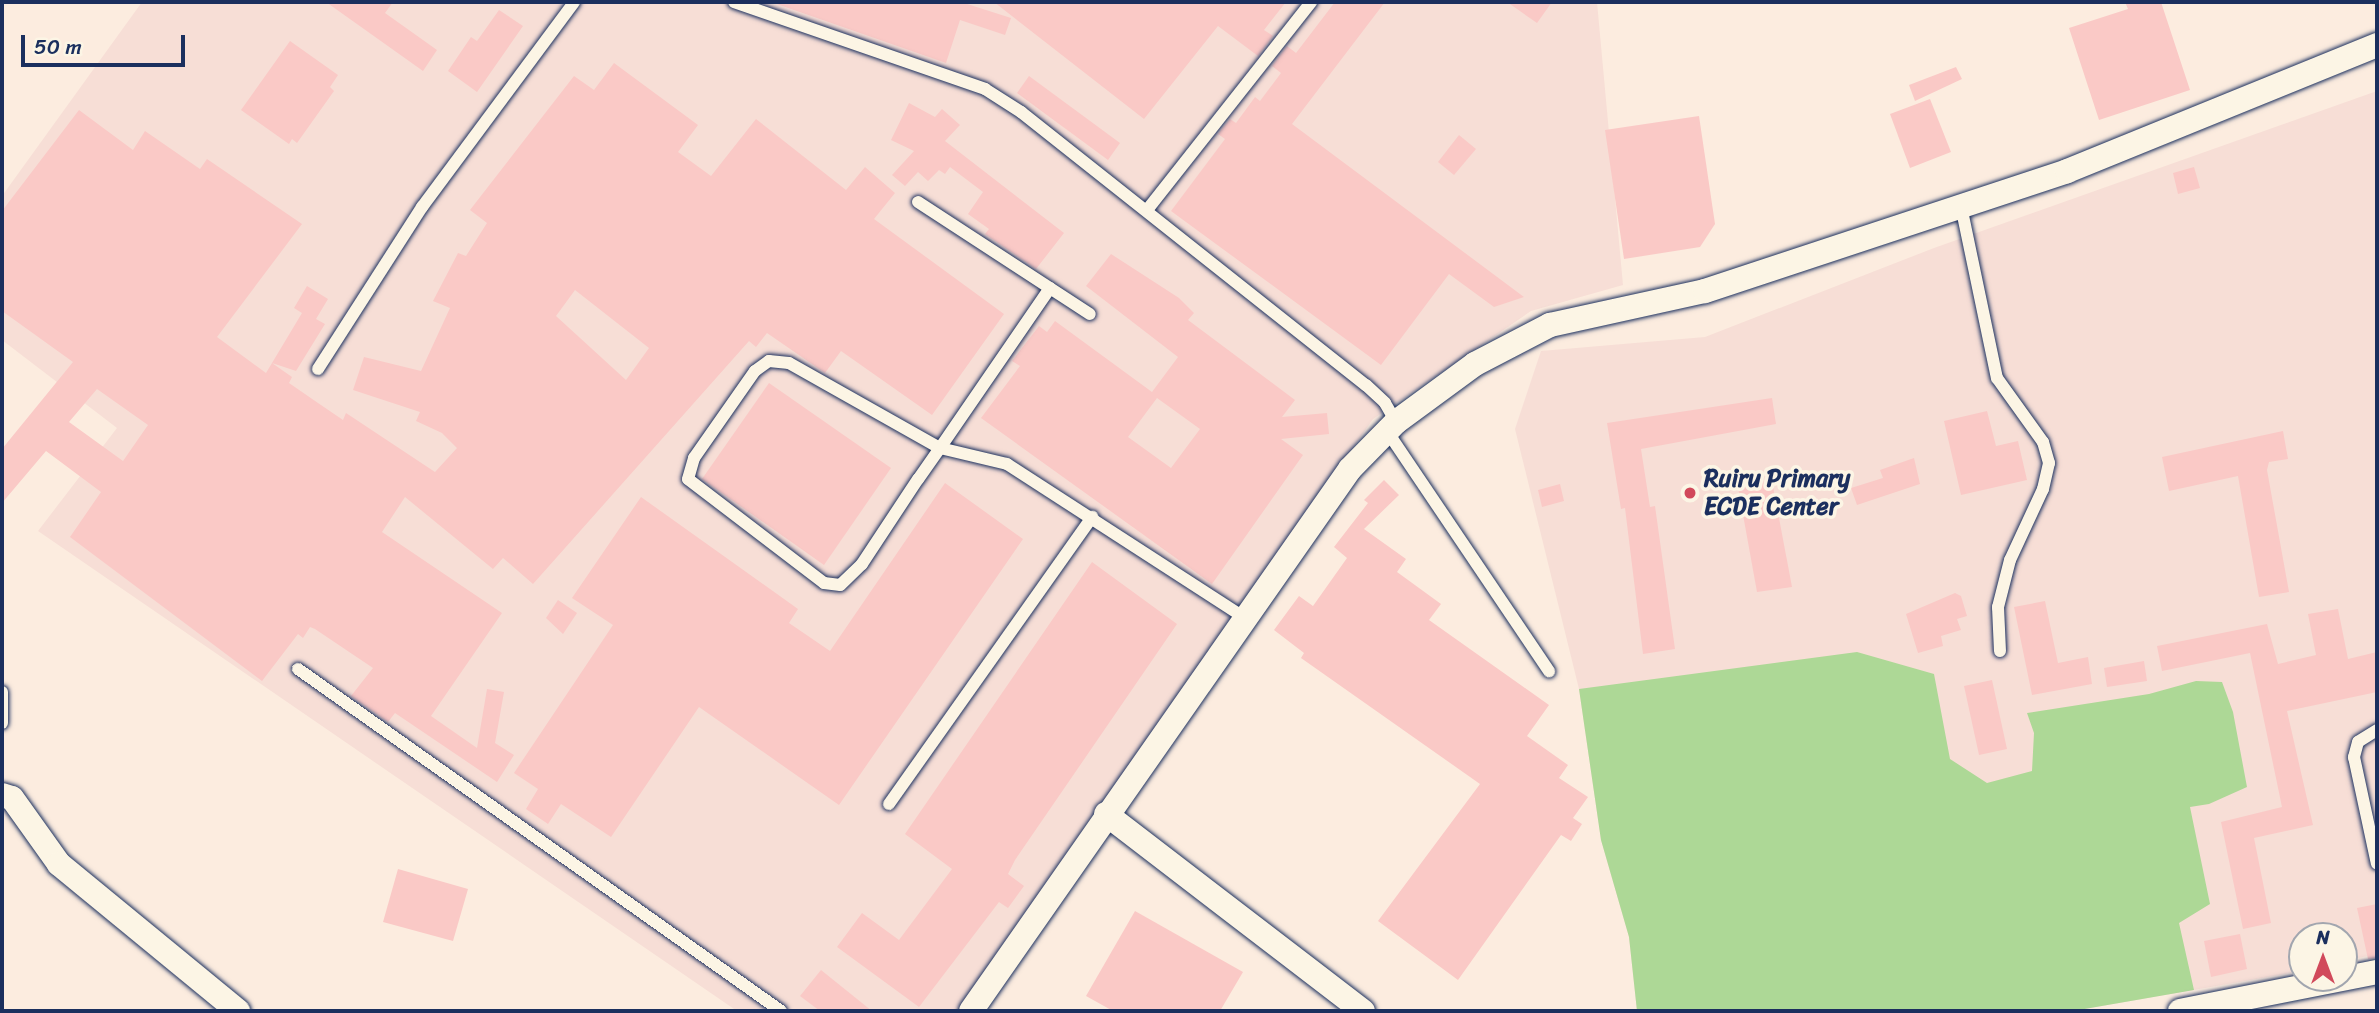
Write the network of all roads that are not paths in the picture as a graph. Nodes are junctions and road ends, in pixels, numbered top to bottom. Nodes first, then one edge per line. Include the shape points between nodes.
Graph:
1 (574, 2) edge
2 (734, 2) edge
3 (1311, 2) edge
4 (2377, 46) edge
5 (918, 202) dead end
6 (1961, 206) junction
7 (1147, 210) junction
8 (1050, 288) junction
9 (1090, 314) dead end
10 (318, 369) dead end
11 (1392, 426) junction
12 (940, 448) junction
13 (1092, 517) junction
14 (1245, 618) junction
15 (2000, 651) dead end
16 (298, 669) dead end
17 (1549, 671) dead end
18 (2, 692) edge
19 (2, 723) edge
20 (2377, 730) edge
21 (2, 795) edge
22 (889, 804) dead end
23 (1106, 814) junction
24 (2377, 864) edge
25 (2377, 972) edge
26 (238, 1011) edge
27 (782, 1011) edge
28 (971, 1011) edge
29 (1363, 1011) edge
30 (2180, 1011) edge

1 - 10 lane via 422,207
2 - 7 lane via 985,89
3 - 7 lane
4 - 6 street via 2114,153
5 - 8 lane
6 - 11 street via 1705,291 1550,325 1475,364
6 - 15 lane via 1997,378 2037,433 2049,463 2043,489 2010,560 1998,607
7 - 11 lane via 1366,385 1385,403
8 - 9 lane
8 - 12 lane
11 - 14 street via 1350,469
11 - 17 lane
12 - 12 lane via 856,572 840,585 824,583 688,479 694,458 755,371 769,361 789,363
12 - 13 lane via 1007,464
13 - 14 lane
13 - 22 lane
14 - 23 street
16 - 27 lane
18 - 19 lane
20 - 24 lane via 2358,742 2354,757
21 - 26 street via 12,798 59,864
23 - 28 street
23 - 29 street
25 - 30 street

